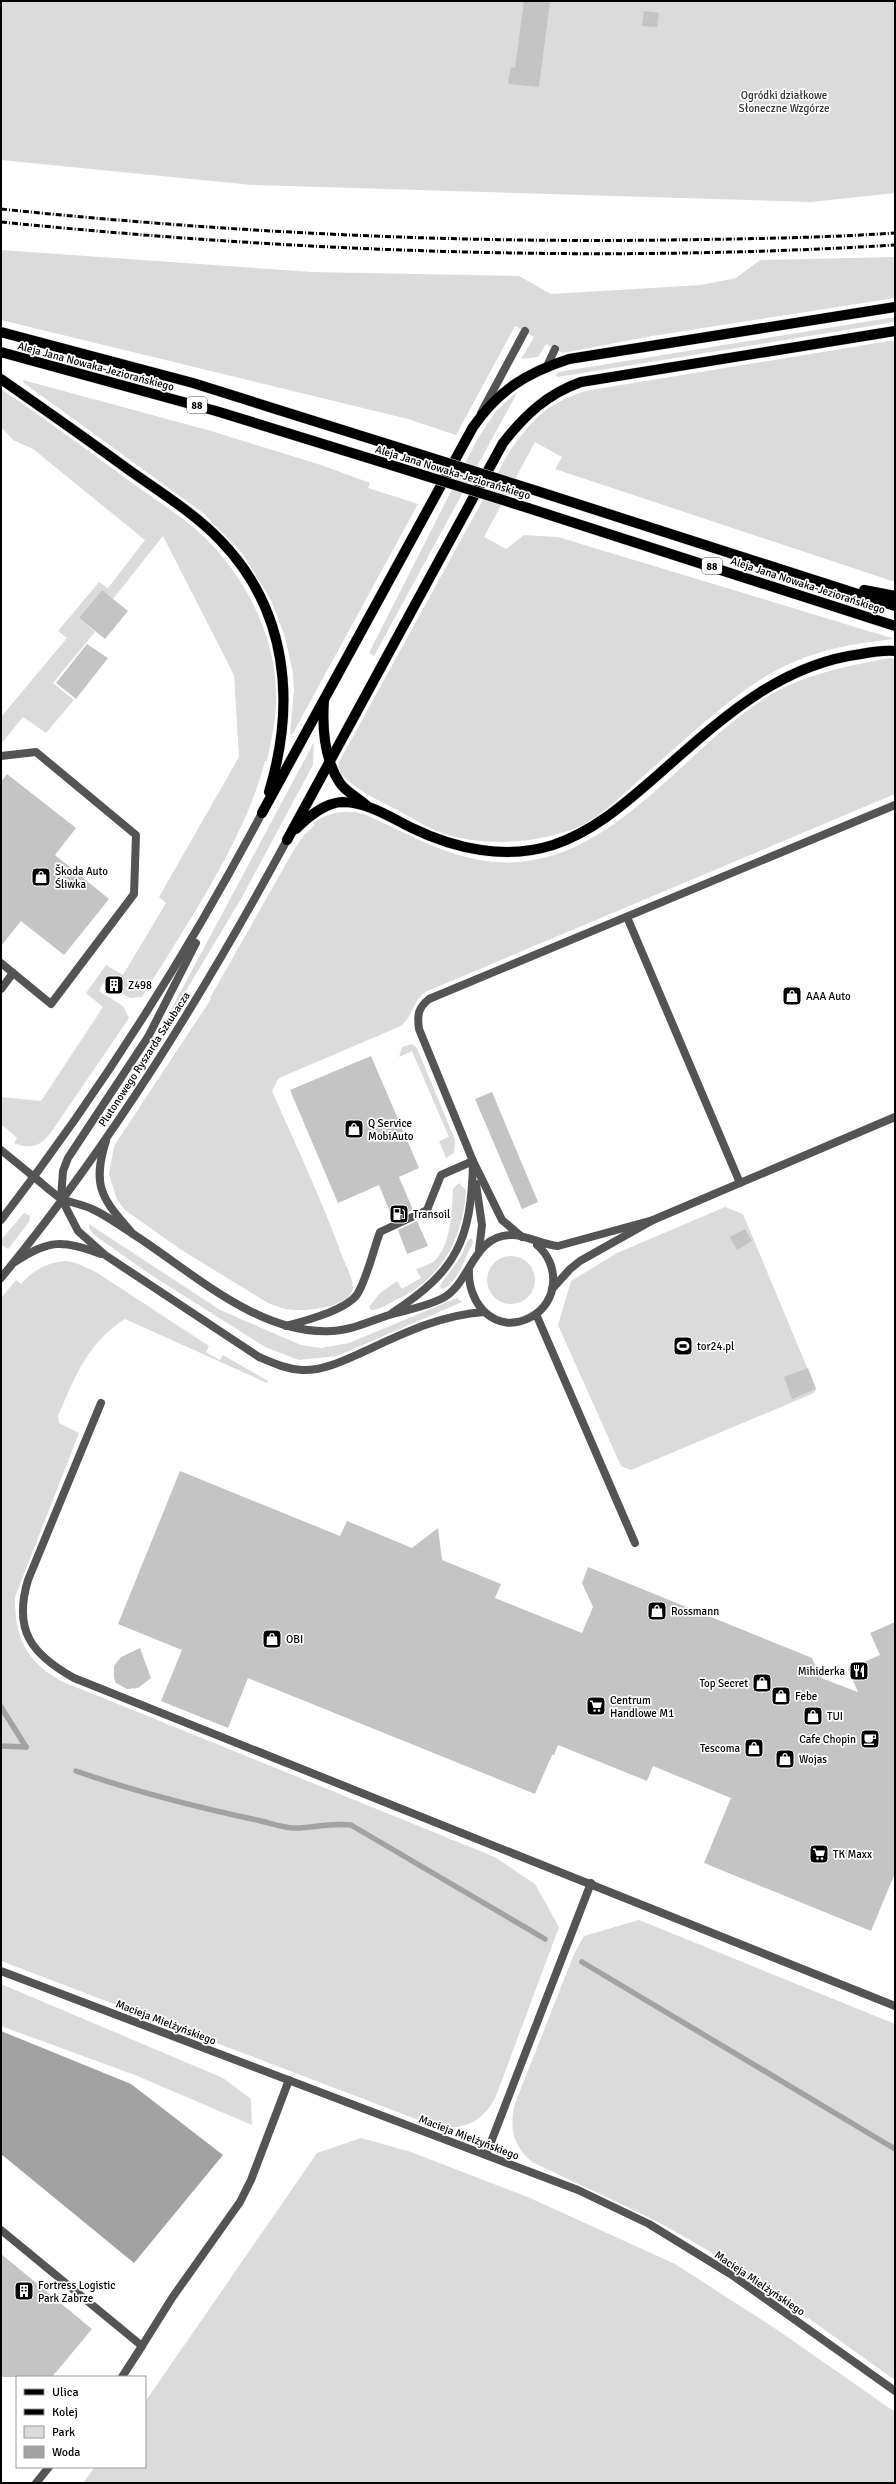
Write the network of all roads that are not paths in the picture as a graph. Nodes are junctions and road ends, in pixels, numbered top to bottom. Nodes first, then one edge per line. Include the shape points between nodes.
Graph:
1 (895, 307) edge
2 (525, 331) dead end
3 (895, 331) edge
4 (1, 332) edge
5 (555, 349) dead end
6 (1, 352) edge
7 (547, 366) junction
8 (1, 379) edge
9 (473, 427) junction
10 (809, 578) junction
11 (895, 596) edge
12 (895, 606) edge
13 (895, 626) edge
14 (895, 651) edge
15 (324, 696) junction
16 (1, 756) edge
17 (329, 761) junction
18 (366, 805) junction
19 (895, 805) edge
20 (262, 813) junction
21 (287, 840) junction
22 (223, 886) junction
23 (627, 917) junction
24 (1, 963) edge
25 (13, 973) junction
26 (1, 989) edge
27 (895, 1117) edge
28 (108, 1134) junction
29 (1, 1150) edge
30 (473, 1161) junction
31 (34, 1177) junction
32 (740, 1183) junction
33 (61, 1198) junction
34 (1, 1220) edge
35 (653, 1220) junction
36 (133, 1234) junction
37 (522, 1237) junction
38 (533, 1241) junction
39 (478, 1250) junction
40 (105, 1255) junction
41 (14, 1262) junction
42 (469, 1268) junction
43 (1, 1278) edge
44 (552, 1289) junction
45 (484, 1312) junction
46 (536, 1314) junction
47 (390, 1315) junction
48 (286, 1326) junction
49 (101, 1403) dead end
50 (634, 1543) dead end
51 (591, 1884) junction
52 (1, 1971) edge
53 (895, 2006) edge
54 (289, 2080) junction
55 (486, 2155) junction
56 (1, 2230) edge
57 (142, 2346) junction
58 (123, 2376) edge
59 (895, 2391) edge
60 (48, 2468) edge
61 (36, 2483) edge

1 - 7 main road via 569,359
2 - 9 street
3 - 17 main road via 581,382 562,389 541,402 522,418 503,443
4 - 10 main road, Aleja Jana Nowaka-Jeziorańskiego / 88, bridge via 193,383
5 - 7 street
6 - 13 main road, Aleja Jana Nowaka-Jeziorańskiego / 88, bridge via 216,411
7 - 9 main road via 526,376 505,391 487,407
8 - 20 main road via 204,525 237,559 252,580 262,600 278,647 284,683 284,718 277,764
9 - 15 main road
10 - 11 main road
10 - 12 main road, Aleja Jana Nowaka-Jeziorańskiego / 88
14 - 18 main road via 842,656 783,677 724,717 616,811 579,835 552,845 503,852 477,850 416,830
15 - 17 main road via 322,726
15 - 20 main road
16 - 25 street via 36,752 136,835 134,894 51,1004
17 - 18 main road via 340,784
17 - 21 main road
18 - 21 main road via 341,802 322,808 305,820
19 - 23 street
20 - 22 street, Plutonowego Ryszarda Szkubacza
21 - 28 street, Plutonowego Ryszarda Szkubacza via 198,996
22 - 31 street, Plutonowego Ryszarda Szkubacza via 166,984 126,1046
22 - 33 street via 148,1037 68,1158 63,1171
23 - 30 street via 429,999 421,1006 419,1029
23 - 32 street
24 - 25 street
25 - 26 street
27 - 32 street
28 - 33 street, Plutonowego Ryszarda Szkubacza
28 - 36 street via 99,1162 100,1184 110,1207
29 - 31 street
30 - 37 street via 502,1220
30 - 39 street via 482,1225
30 - 47 street via 471,1209 467,1228 458,1248 438,1278
30 - 48 street via 441,1175 427,1210 380,1232 357,1294 342,1306
31 - 33 street
31 - 34 street, Plutonowego Ryszarda Szkubacza
32 - 35 street
33 - 36 street via 92,1209
33 - 40 street via 78,1231
33 - 41 street, Plutonowego Ryszarda Szkubacza
35 - 38 street via 558,1246
35 - 44 street via 580,1261
36 - 48 street via 229,1299
37 - 38 street
37 - 39 street via 500,1237 489,1241
38 - 44 street via 544,1250 551,1261 554,1272
39 - 42 street
40 - 41 street via 72,1244 55,1244 36,1248
40 - 45 street via 259,1356 290,1368 303,1370 323,1367 430,1322 459,1313
41 - 43 street, Plutonowego Ryszarda Szkubacza
42 - 45 street via 470,1292
42 - 47 street via 452,1292 442,1299
44 - 46 street via 547,1303
45 - 46 street via 494,1318 510,1321 530,1318
46 - 50 street
47 - 48 street via 332,1332
49 - 51 street via 21,1602 23,1624 35,1649 50,1665 74,1678
51 - 53 street
51 - 55 street
52 - 54 street, Macieja Mielżyńskiego
54 - 55 street, Macieja Mielżyńskiego
54 - 57 street via 251,2180 240,2202 172,2298
55 - 59 street, Macieja Mielżyńskiego via 578,2190 649,2224 732,2275
56 - 57 street
57 - 58 street
60 - 61 street

